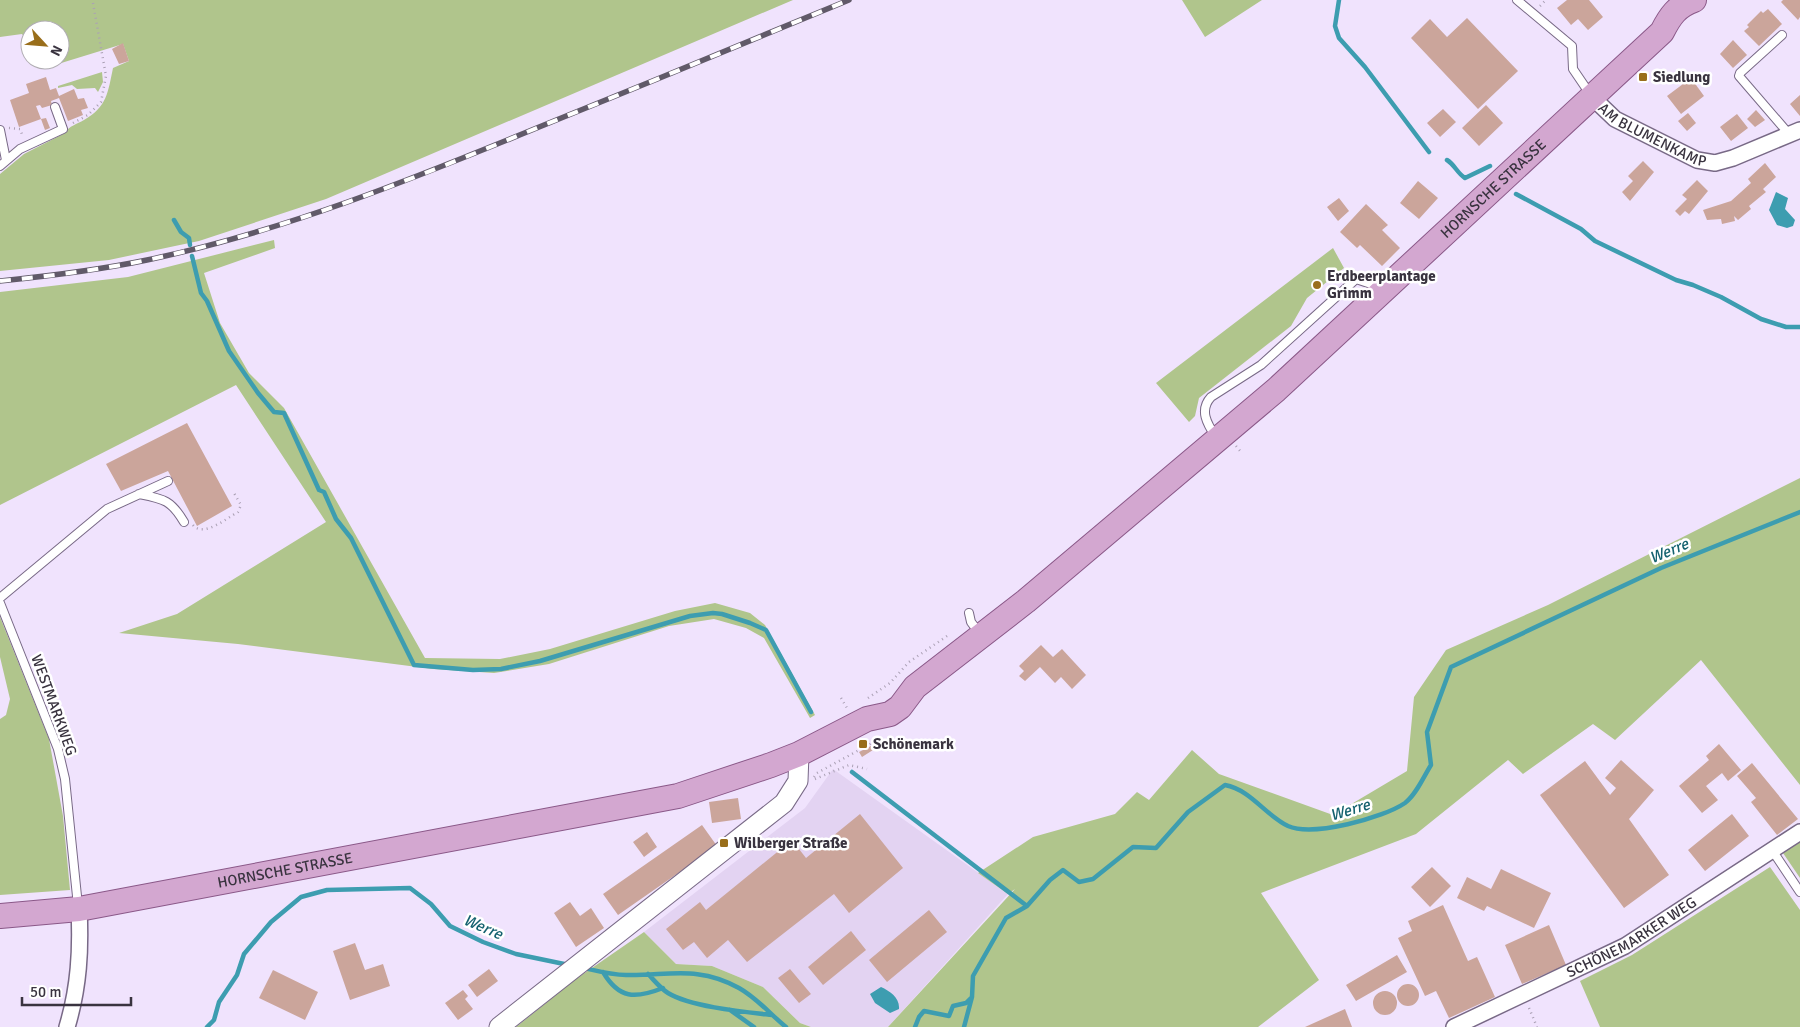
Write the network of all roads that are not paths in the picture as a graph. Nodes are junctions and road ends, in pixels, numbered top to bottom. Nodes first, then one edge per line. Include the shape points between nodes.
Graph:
1 (1518, 0) edge
2 (1696, 0) edge
3 (1782, 35) dead end
4 (1593, 98) junction
5 (55, 107) dead end
6 (3, 129) edge
7 (1794, 132) edge
8 (3, 163) edge
9 (1382, 294) junction
10 (1218, 440) junction
11 (168, 481) dead end
12 (139, 494) junction
13 (184, 522) road end
14 (0, 604) edge
15 (969, 613) dead end
16 (981, 636) junction
17 (799, 754) junction
18 (1800, 832) edge
19 (1772, 850) junction
20 (1800, 892) edge
21 (78, 909) junction
22 (0, 916) edge
23 (67, 1027) edge
24 (499, 1027) edge
25 (1454, 1027) edge

1 - 4 lane via 1572,46 1573,69
2 - 4 main road, HORNSCHE STRASSE via 1690,15 1678,26 1662,32
3 - 7 lane via 1740,72 1740,76
4 - 7 street, AM BLUMENKAMP via 1615,119 1697,160 1715,163 1734,158
4 - 9 main road, HORNSCHE STRASSE via 1469,205
5 - 8 lane via 63,129 26,146
6 - 8 lane
9 - 10 main road, HORNSCHE STRASSE
9 - 10 lane via 1374,285 1356,279 1261,365 1211,397 1205,403 1206,419
10 - 16 main road, HORNSCHE STRASSE
11 - 12 lane
12 - 13 lane via 166,500 175,506
12 - 14 lane via 107,508
14 - 21 lane, WESTMARKWEG via 58,749 65,779
15 - 16 lane
16 - 17 main road, HORNSCHE STRASSE via 915,687 900,707 890,714 868,714
17 - 21 main road, HORNSCHE STRASSE via 708,787 570,818 349,855
17 - 24 street via 798,781 784,803
18 - 19 street, SCHÖNEMARKER WEG
19 - 20 lane
19 - 25 street, SCHÖNEMARKER WEG via 1625,946
21 - 22 main road, HORNSCHE STRASSE
21 - 23 street via 79,976

